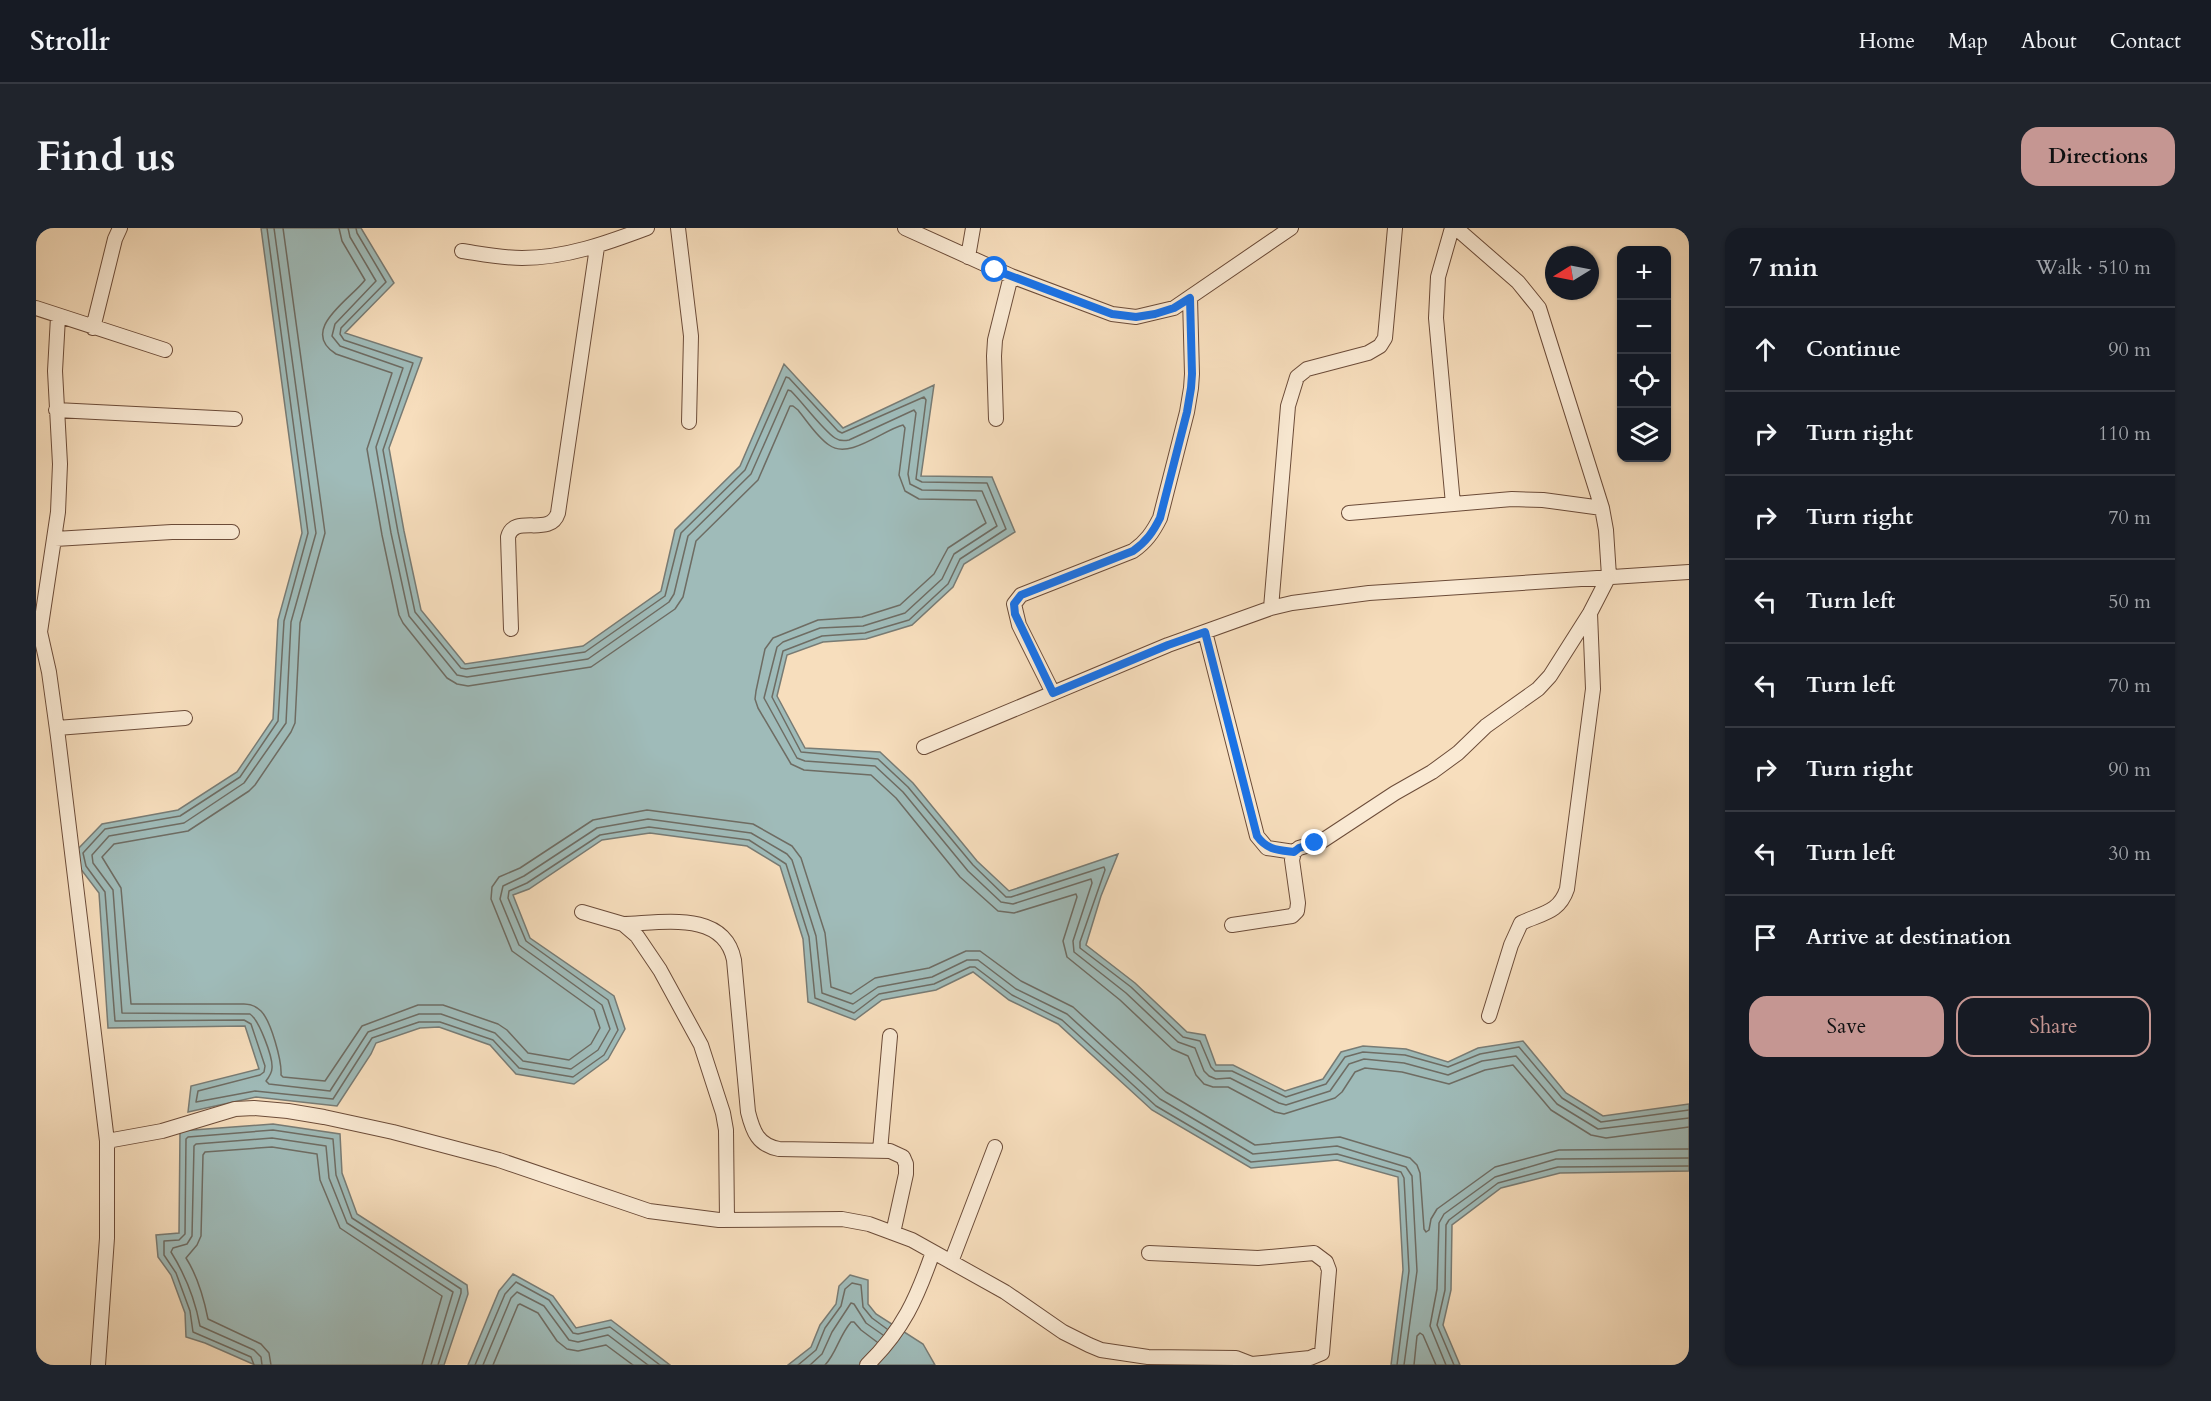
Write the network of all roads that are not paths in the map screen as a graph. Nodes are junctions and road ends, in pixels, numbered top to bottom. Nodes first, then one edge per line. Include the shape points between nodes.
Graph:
1 (120, 228) edge
2 (647, 228) edge
3 (678, 228) edge
4 (905, 228) edge
5 (973, 228) edge
6 (1291, 228) edge
7 (1395, 228) edge
8 (1454, 228) edge
9 (597, 247) junction
10 (462, 251) dead end
11 (968, 257) junction
12 (1011, 276) junction
13 (1190, 298) junction
14 (36, 308) edge
15 (58, 317) junction
16 (93, 328) junction
17 (165, 351) dead end
18 (56, 410) junction
19 (235, 419) dead end
20 (996, 419) dead end
21 (689, 422) dead end
22 (1453, 504) junction
23 (1602, 508) junction
24 (1348, 513) dead end
25 (232, 532) dead end
26 (55, 539) junction
27 (1689, 572) edge
28 (1609, 576) junction
29 (1271, 608) junction
30 (1590, 613) junction
31 (511, 629) dead end
32 (38, 631) edge
33 (1205, 632) junction
34 (1053, 693) junction
35 (185, 718) dead end
36 (57, 728) junction
37 (924, 747) dead end
38 (1294, 852) junction
39 (582, 912) dead end
40 (623, 924) junction
41 (1232, 925) dead end
42 (1489, 1016) dead end
43 (890, 1036) dead end
44 (107, 1141) junction
45 (995, 1146) dead end
46 (880, 1151) junction
47 (727, 1220) junction
48 (893, 1233) junction
49 (933, 1252) junction
50 (1149, 1253) dead end
51 (951, 1262) junction
52 (1253, 1364) edge
53 (99, 1365) edge
54 (867, 1365) edge

1 - 16 street
2 - 9 street
3 - 21 street via 691,336
4 - 11 street
5 - 11 street
6 - 13 street
7 - 29 street via 1387,329 1380,346 1368,353 1307,369 1296,377 1288,406
8 - 22 street via 1438,277 1436,318
8 - 23 street via 1518,282 1539,309
9 - 10 street via 522,258
9 - 31 street via 558,513 549,525 516,527 508,537
11 - 12 street
12 - 13 street via 1112,314 1136,317 1174,308
12 - 20 street via 995,339
13 - 34 street via 1192,374 1187,412 1160,518 1153,531 1133,551 1021,595 1014,604 1019,625
14 - 15 street
15 - 16 street
15 - 18 street
16 - 17 street
18 - 19 street
18 - 26 street via 60,464
22 - 23 street via 1532,499
22 - 24 street
23 - 28 street
25 - 26 street
26 - 32 street
27 - 28 street
28 - 29 street via 1341,596
28 - 30 street
29 - 33 street
30 - 38 street via 1559,664 1538,689 1432,772 1322,841
30 - 42 street via 1593,689 1567,889 1557,907 1521,923
32 - 36 street
33 - 34 street
33 - 38 street via 1257,836 1267,848
34 - 37 street
35 - 36 street
36 - 44 street
38 - 41 street via 1297,911 1292,916
39 - 40 street
40 - 46 street via 696,923 721,933 731,948 748,1112 759,1140 779,1149
40 - 47 street via 637,936 660,970 705,1056 726,1130
43 - 46 street
44 - 47 street via 162,1131 235,1109 288,1110 499,1160 649,1211
44 - 53 street via 107,1238
45 - 51 street
46 - 48 street via 898,1154 906,1164
47 - 48 street via 842,1219
48 - 49 street
49 - 51 street
49 - 54 street via 908,1316
50 - 52 street via 1258,1258 1314,1253 1326,1262 1329,1270 1322,1353 1310,1359
51 - 52 street via 1005,1292 1075,1339 1101,1350 1148,1357 1236,1358

